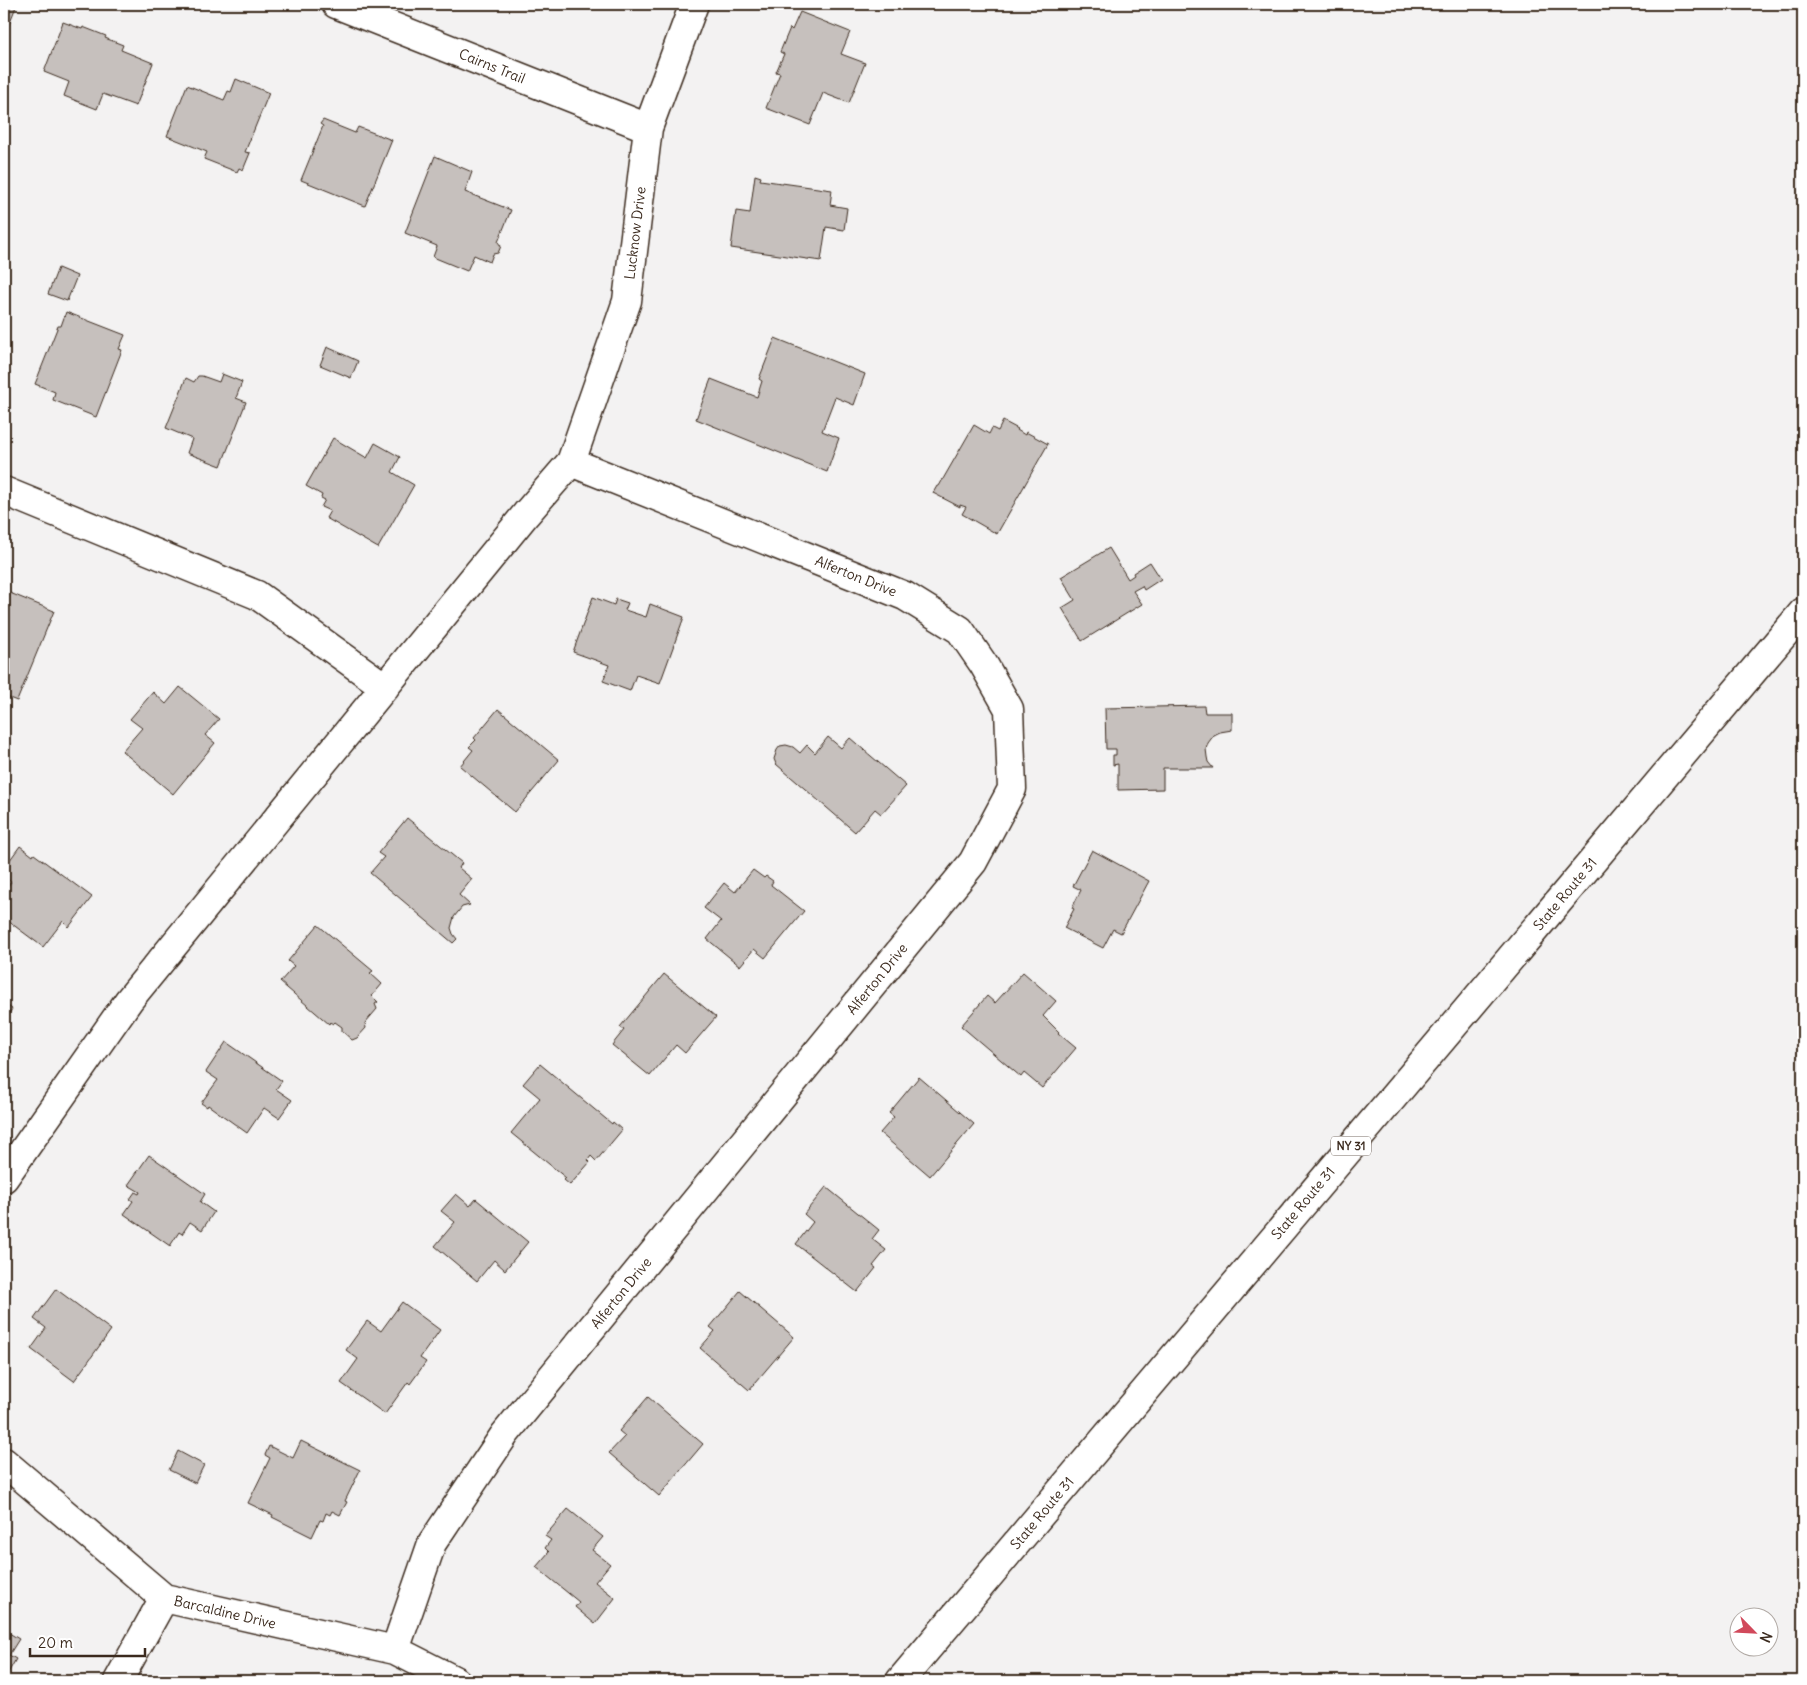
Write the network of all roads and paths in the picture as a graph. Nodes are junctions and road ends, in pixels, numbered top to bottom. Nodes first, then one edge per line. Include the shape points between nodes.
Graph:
1 (336, 4) edge
2 (694, 4) edge
3 (648, 128) junction
4 (571, 462) junction
5 (4, 491) edge
6 (1803, 612) edge
7 (385, 687) junction
8 (4, 1178) edge
9 (4, 1462) edge
10 (164, 1598) junction
11 (394, 1650) junction
12 (118, 1681) edge
13 (456, 1681) edge
14 (900, 1681) edge

1 - 3 main road, Cairns Trail
2 - 3 main road, Lucknow Drive
3 - 4 main road, Lucknow Drive via 627,301
4 - 7 main road
4 - 11 main road, Alferton Drive via 905,596 960,630 1009,709 1012,789 973,862 505,1434 432,1543
5 - 7 main road via 257,595
6 - 14 main road, State Route 31 / NY 31
7 - 8 main road via 128,1000
9 - 10 main road, Barcaldine Drive
10 - 11 main road, Barcaldine Drive
10 - 12 main road
11 - 13 main road, Barcaldine Drive

